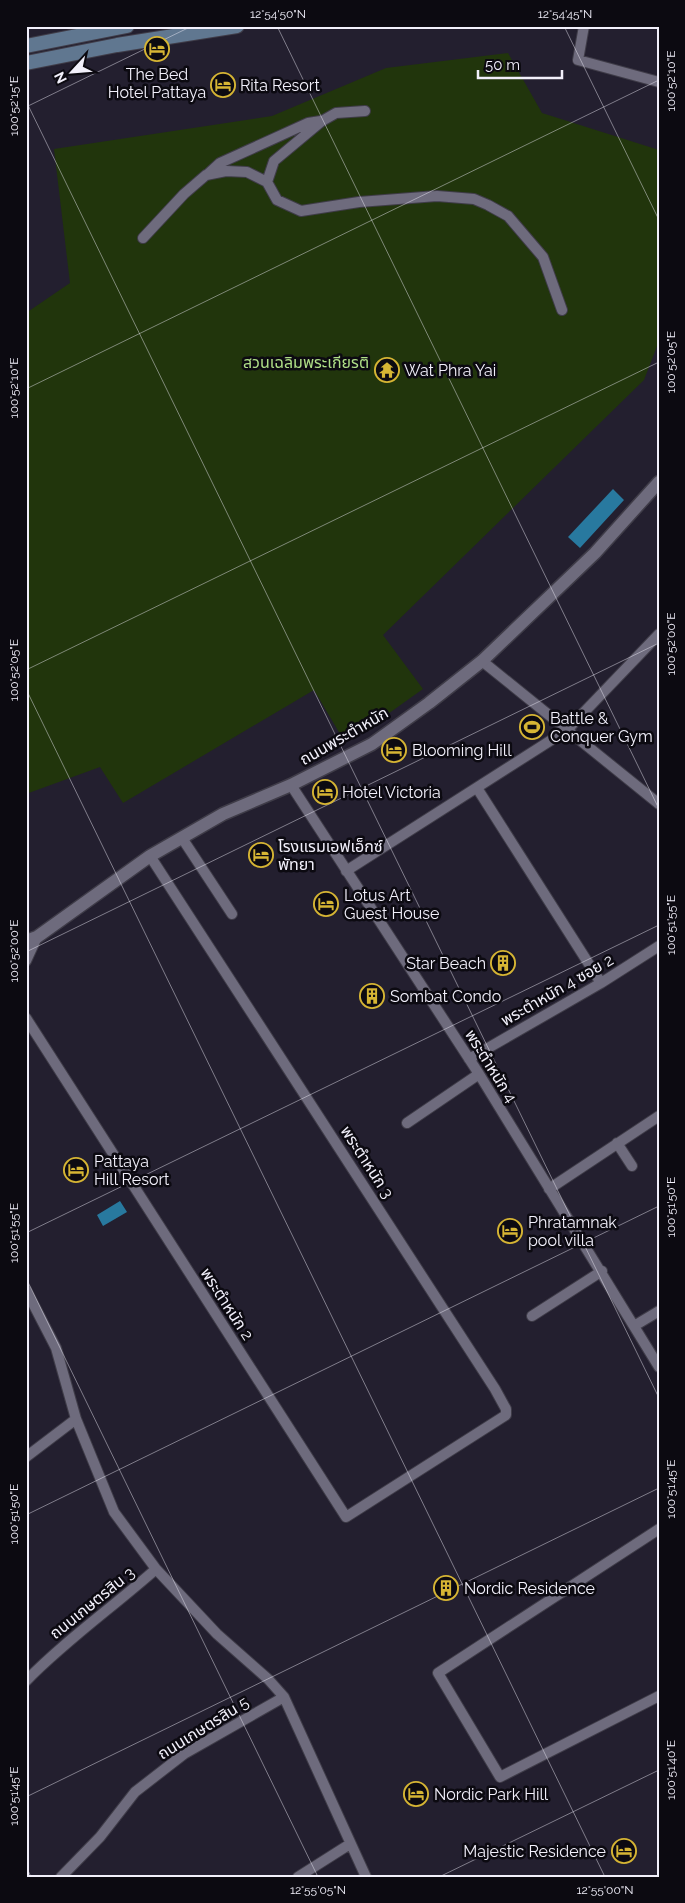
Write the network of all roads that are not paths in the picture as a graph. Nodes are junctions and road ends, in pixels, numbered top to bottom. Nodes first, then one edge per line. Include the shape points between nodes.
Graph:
1 (127, 26) edge
2 (236, 26) edge
3 (583, 26) edge
4 (108, 28) edge
5 (26, 46) edge
6 (26, 64) edge
7 (659, 82) edge
8 (366, 111) dead end
9 (322, 121) junction
10 (206, 175) junction
11 (267, 182) junction
12 (143, 238) dead end
13 (562, 310) dead end
14 (659, 482) edge
15 (659, 634) edge
16 (482, 661) junction
17 (568, 730) junction
18 (291, 785) junction
19 (477, 788) junction
20 (659, 804) edge
21 (182, 838) junction
22 (150, 856) junction
23 (346, 871) junction
24 (232, 914) dead end
25 (32, 939) edge
26 (659, 946) edge
27 (26, 961) edge
28 (601, 983) junction
29 (26, 1018) edge
30 (469, 1059) junction
31 (479, 1074) junction
32 (659, 1116) edge
33 (407, 1123) dead end
34 (618, 1144) junction
35 (632, 1166) dead end
36 (550, 1189) junction
37 (602, 1271) junction
38 (26, 1290) edge
39 (659, 1311) edge
40 (532, 1316) dead end
41 (634, 1326) junction
42 (659, 1367) edge
43 (76, 1419) junction
44 (26, 1457) edge
45 (434, 1459) joint
46 (659, 1530) edge
47 (156, 1570) junction
48 (26, 1681) edge
49 (659, 1696) edge
50 (284, 1697) junction
51 (350, 1844) junction
52 (61, 1877) edge
53 (298, 1877) edge
54 (366, 1877) edge

1 - 4 main road
2 - 6 main road
3 - 7 street via 578,60
4 - 5 main road
8 - 9 street via 336,113
9 - 10 street via 308,123 220,163
9 - 11 street via 274,161
10 - 11 street via 226,171 247,172
10 - 12 street
11 - 13 street via 276,200 301,211 359,202 437,196 474,199 488,205 508,216 543,257
14 - 16 street, ถนนพระตำหนัก via 595,553
15 - 17 street
16 - 17 street
16 - 18 street, ถนนพระตำหนัก via 372,744
17 - 19 street
17 - 20 street
18 - 21 street, ถนนพระตำหนัก via 223,814
18 - 23 street, พระตำหนัก 4
19 - 23 street
19 - 28 street
21 - 22 street, ถนนพระตำหนัก
21 - 24 street
22 - 25 street, ถนนพระตำหนัก
22 - 45 street, พระตำหนัก 3 via 505,1405 508,1412 504,1416
23 - 30 street, พระตำหนัก 4
25 - 27 street
26 - 28 street, พระตำหนัก 4 ซอย 2
28 - 30 street, พระตำหนัก 4 ซอย 2
29 - 45 street, พระตำหนัก 2 via 346,1517
30 - 31 street, พระตำหนัก 4
31 - 33 street
31 - 36 street, พระตำหนัก 4
32 - 34 street
34 - 35 street
34 - 36 street
36 - 37 street, พระตำหนัก 4
37 - 40 street
37 - 41 street, พระตำหนัก 4
38 - 43 street via 56,1348
39 - 41 street
41 - 42 street, พระตำหนัก 4
43 - 44 street
43 - 47 street via 114,1512
46 - 49 street via 438,1673 500,1777
47 - 48 street, ถนนเกษตรสิน 3 via 72,1638
47 - 50 street
50 - 51 street
50 - 52 street, ถนนเกษตรสิน 5 via 184,1754 135,1792 94,1844
51 - 53 street
51 - 54 street

